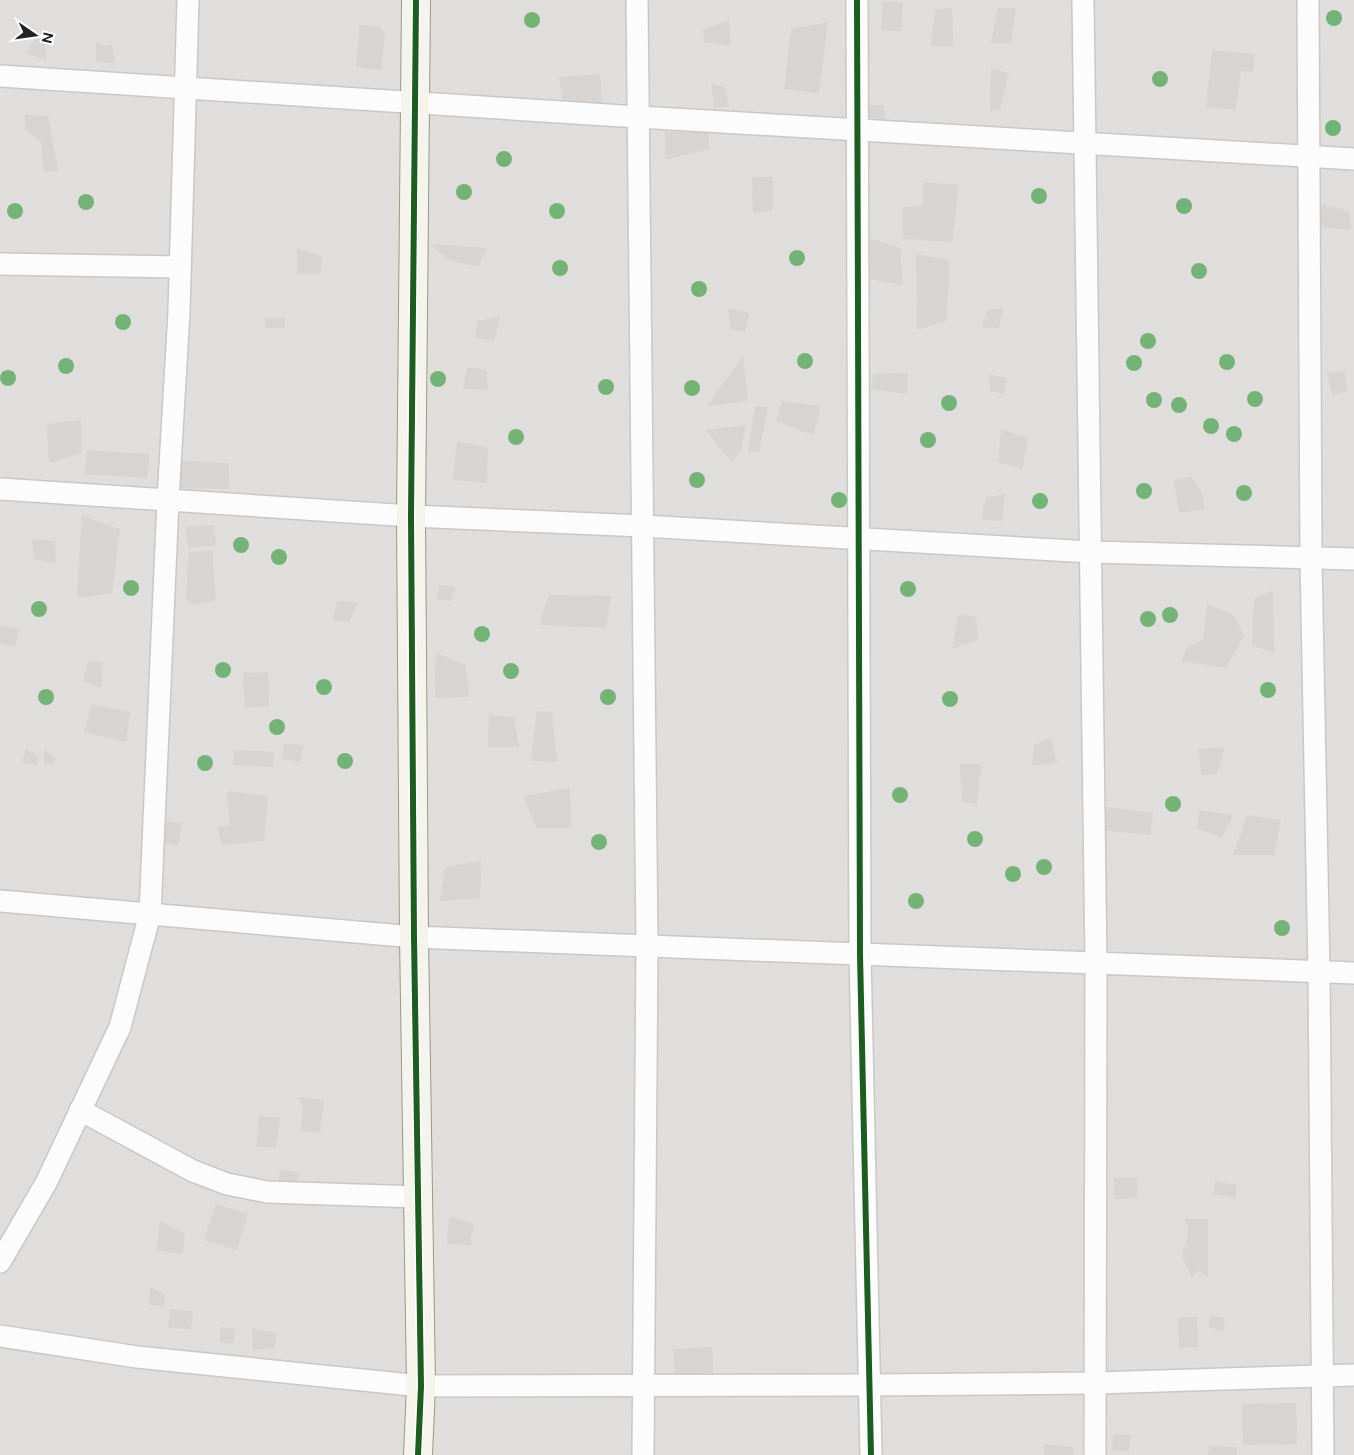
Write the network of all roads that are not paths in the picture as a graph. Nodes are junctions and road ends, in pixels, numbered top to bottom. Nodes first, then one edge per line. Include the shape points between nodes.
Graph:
1 (188, 0) edge
2 (416, 0) edge
3 (637, 0) edge
4 (857, 0) edge
5 (1083, 0) edge
6 (1308, 0) edge
7 (0, 76) edge
8 (184, 88) junction
9 (414, 102) junction
10 (638, 116) junction
11 (857, 129) junction
12 (1085, 143) junction
13 (1310, 156) junction
14 (1354, 159) edge
15 (0, 264) edge
16 (180, 267) junction
17 (1, 493) edge
18 (168, 500) junction
19 (411, 516) junction
20 (643, 526) junction
21 (858, 538) junction
22 (1091, 552) junction
23 (1311, 558) junction
24 (1354, 560) edge
25 (0, 901) edge
26 (150, 914) junction
27 (414, 937) junction
28 (648, 945) junction
29 (860, 954) junction
30 (1096, 963) junction
31 (1319, 972) junction
32 (1354, 973) edge
33 (80, 1110) junction
34 (418, 1197) junction
35 (0, 1262) edge
36 (0, 1336) edge
37 (1323, 1375) junction
38 (1354, 1375) edge
39 (1096, 1383) junction
40 (643, 1385) junction
41 (421, 1386) junction
42 (870, 1386) junction
43 (418, 1455) edge
44 (643, 1455) edge
45 (871, 1455) edge
46 (1095, 1455) edge
47 (1323, 1455) edge

1 - 8 street
2 - 9 street
3 - 10 street
4 - 11 street
5 - 12 street
6 - 13 street
7 - 8 street
8 - 9 street
8 - 16 street
9 - 10 street
9 - 19 street
10 - 11 street
10 - 20 street
11 - 12 street
11 - 21 street
12 - 13 street
12 - 22 street
13 - 14 street
13 - 23 street
15 - 16 street
16 - 18 street
17 - 18 street
18 - 19 street
18 - 26 street
19 - 20 street
19 - 27 street
20 - 21 street
20 - 28 street
21 - 22 street
21 - 29 street
22 - 23 street
22 - 30 street
23 - 24 street
23 - 31 street
25 - 26 street
26 - 27 street
26 - 33 street via 120,1027
27 - 28 street
27 - 34 street
28 - 29 street
28 - 40 street
29 - 30 street
29 - 42 street
30 - 31 street
30 - 39 street
31 - 32 street
31 - 37 street
33 - 34 street via 193,1171 227,1184 267,1192
33 - 35 street via 46,1182
34 - 41 street
36 - 41 street via 137,1357
37 - 38 street
37 - 39 street
37 - 47 street
39 - 42 street
39 - 46 street
40 - 41 street
40 - 42 street
40 - 44 street
41 - 43 street
42 - 45 street

